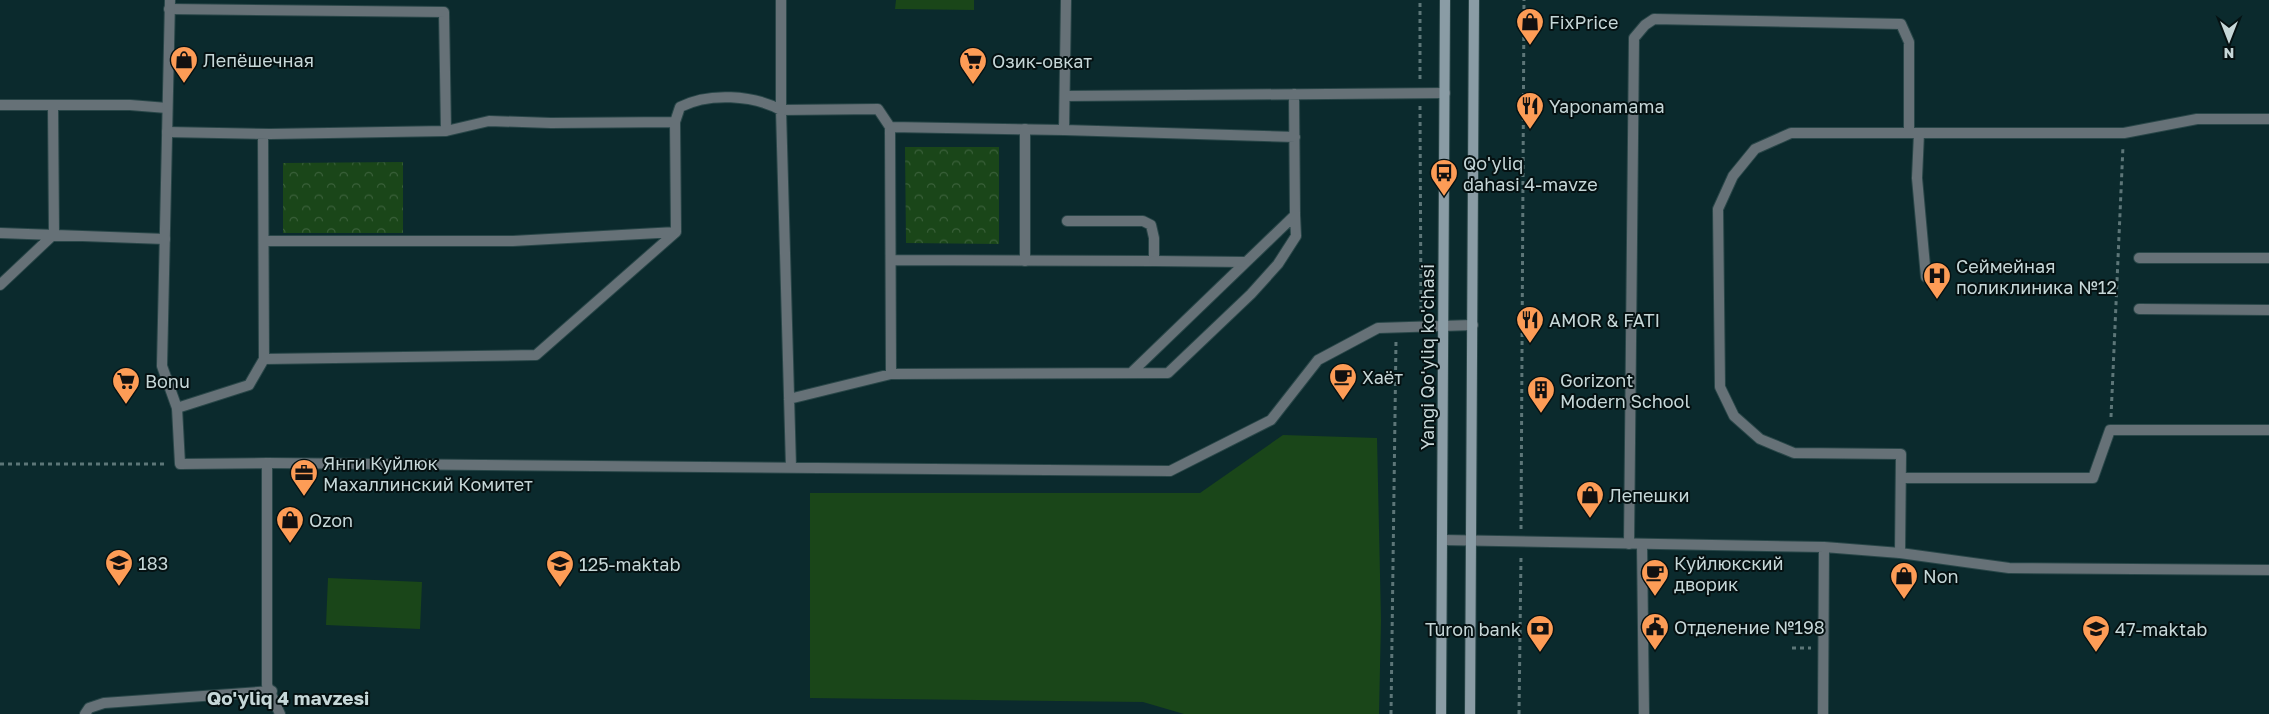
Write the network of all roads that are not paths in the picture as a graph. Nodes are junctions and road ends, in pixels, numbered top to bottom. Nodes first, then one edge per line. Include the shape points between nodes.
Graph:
1 (781, 0) edge
2 (1066, 0) edge
3 (1445, 0) edge
4 (1474, 0) edge
5 (169, 5) edge
6 (1445, 93) junction
7 (1294, 94) junction
8 (1065, 96) junction
9 (0, 105) edge
10 (53, 106) junction
11 (168, 108) junction
12 (782, 110) junction
13 (2269, 119) edge
14 (674, 122) junction
15 (890, 127) junction
16 (1025, 129) junction
17 (1064, 130) junction
18 (446, 131) junction
19 (167, 132) junction
20 (1914, 133) junction
21 (263, 134) junction
22 (1295, 137) junction
23 (1294, 215) junction
24 (1067, 221) dead end
25 (676, 232) junction
26 (0, 233) edge
27 (54, 234) junction
28 (165, 239) junction
29 (264, 241) junction
30 (2139, 258) dead end
31 (2269, 258) edge
32 (891, 260) junction
33 (1025, 261) junction
34 (1154, 261) junction
35 (1245, 262) junction
36 (1926, 278) dead end
37 (0, 285) edge
38 (2139, 309) dead end
39 (2269, 310) edge
40 (1443, 325) junction
41 (1472, 325) junction
42 (264, 359) junction
43 (1132, 372) junction
44 (891, 374) junction
45 (789, 399) junction
46 (177, 408) junction
47 (2269, 430) edge
48 (267, 463) junction
49 (791, 467) junction
50 (1902, 478) junction
51 (1443, 540) junction
52 (1471, 540) junction
53 (1629, 544) junction
54 (1642, 544) junction
55 (1824, 547) junction
56 (1900, 553) junction
57 (2269, 570) edge
58 (272, 692) junction
59 (85, 714) edge
60 (280, 714) edge
61 (1441, 714) edge
62 (1470, 714) edge
63 (1644, 714) edge
64 (1823, 714) edge

1 - 12 street
2 - 8 street
3 - 6 main road, Yangi Qo'yliq ko'chasi
4 - 41 main road
5 - 11 street
5 - 18 street via 444,12
6 - 7 street
6 - 40 main road, Yangi Qo'yliq ko'chasi
7 - 8 street
7 - 22 street
8 - 17 street
9 - 10 street
10 - 11 street
10 - 27 street
11 - 19 street
12 - 14 street via 747,99 704,99 680,108
12 - 15 street via 878,109
12 - 45 street
13 - 20 street via 2197,119 2124,133
14 - 18 street via 489,121
14 - 25 street
15 - 16 street
15 - 32 street
16 - 17 street
16 - 33 street
17 - 22 street
18 - 21 street
19 - 21 street
19 - 28 street
20 - 36 street
20 - 50 street via 1791,133 1755,149 1733,176 1718,210 1720,387 1734,416 1760,439 1794,452 1901,454
20 - 53 street via 1909,42 1901,24 1654,19 1634,38
21 - 29 street
22 - 23 street
23 - 35 street
23 - 43 street via 1296,236 1278,264 1198,346 1168,373
24 - 34 street via 1143,221 1152,225
25 - 29 street via 514,241
25 - 42 street via 536,355
26 - 27 street
27 - 28 street
27 - 37 street
28 - 46 street via 162,366
29 - 42 street
30 - 31 street
32 - 33 street
32 - 44 street
33 - 34 street
34 - 35 street
35 - 43 street
38 - 39 street
40 - 41 street
40 - 49 street via 1378,328 1318,360 1271,420 1170,471
40 - 51 main road, Yangi Qo'yliq ko'chasi
41 - 52 main road
42 - 46 street via 249,384
43 - 44 street
44 - 45 street
45 - 49 street
46 - 48 street via 180,464
47 - 50 street via 2110,430 2094,478
48 - 49 street
48 - 58 street via 267,685
50 - 56 street
51 - 52 street
51 - 61 main road, Yangi Qo'yliq ko'chasi
52 - 53 street
52 - 62 main road
53 - 54 street
54 - 55 street
54 - 63 street
55 - 56 street
55 - 64 street
56 - 57 street via 2009,568
58 - 59 street via 104,703 88,708
58 - 60 street

